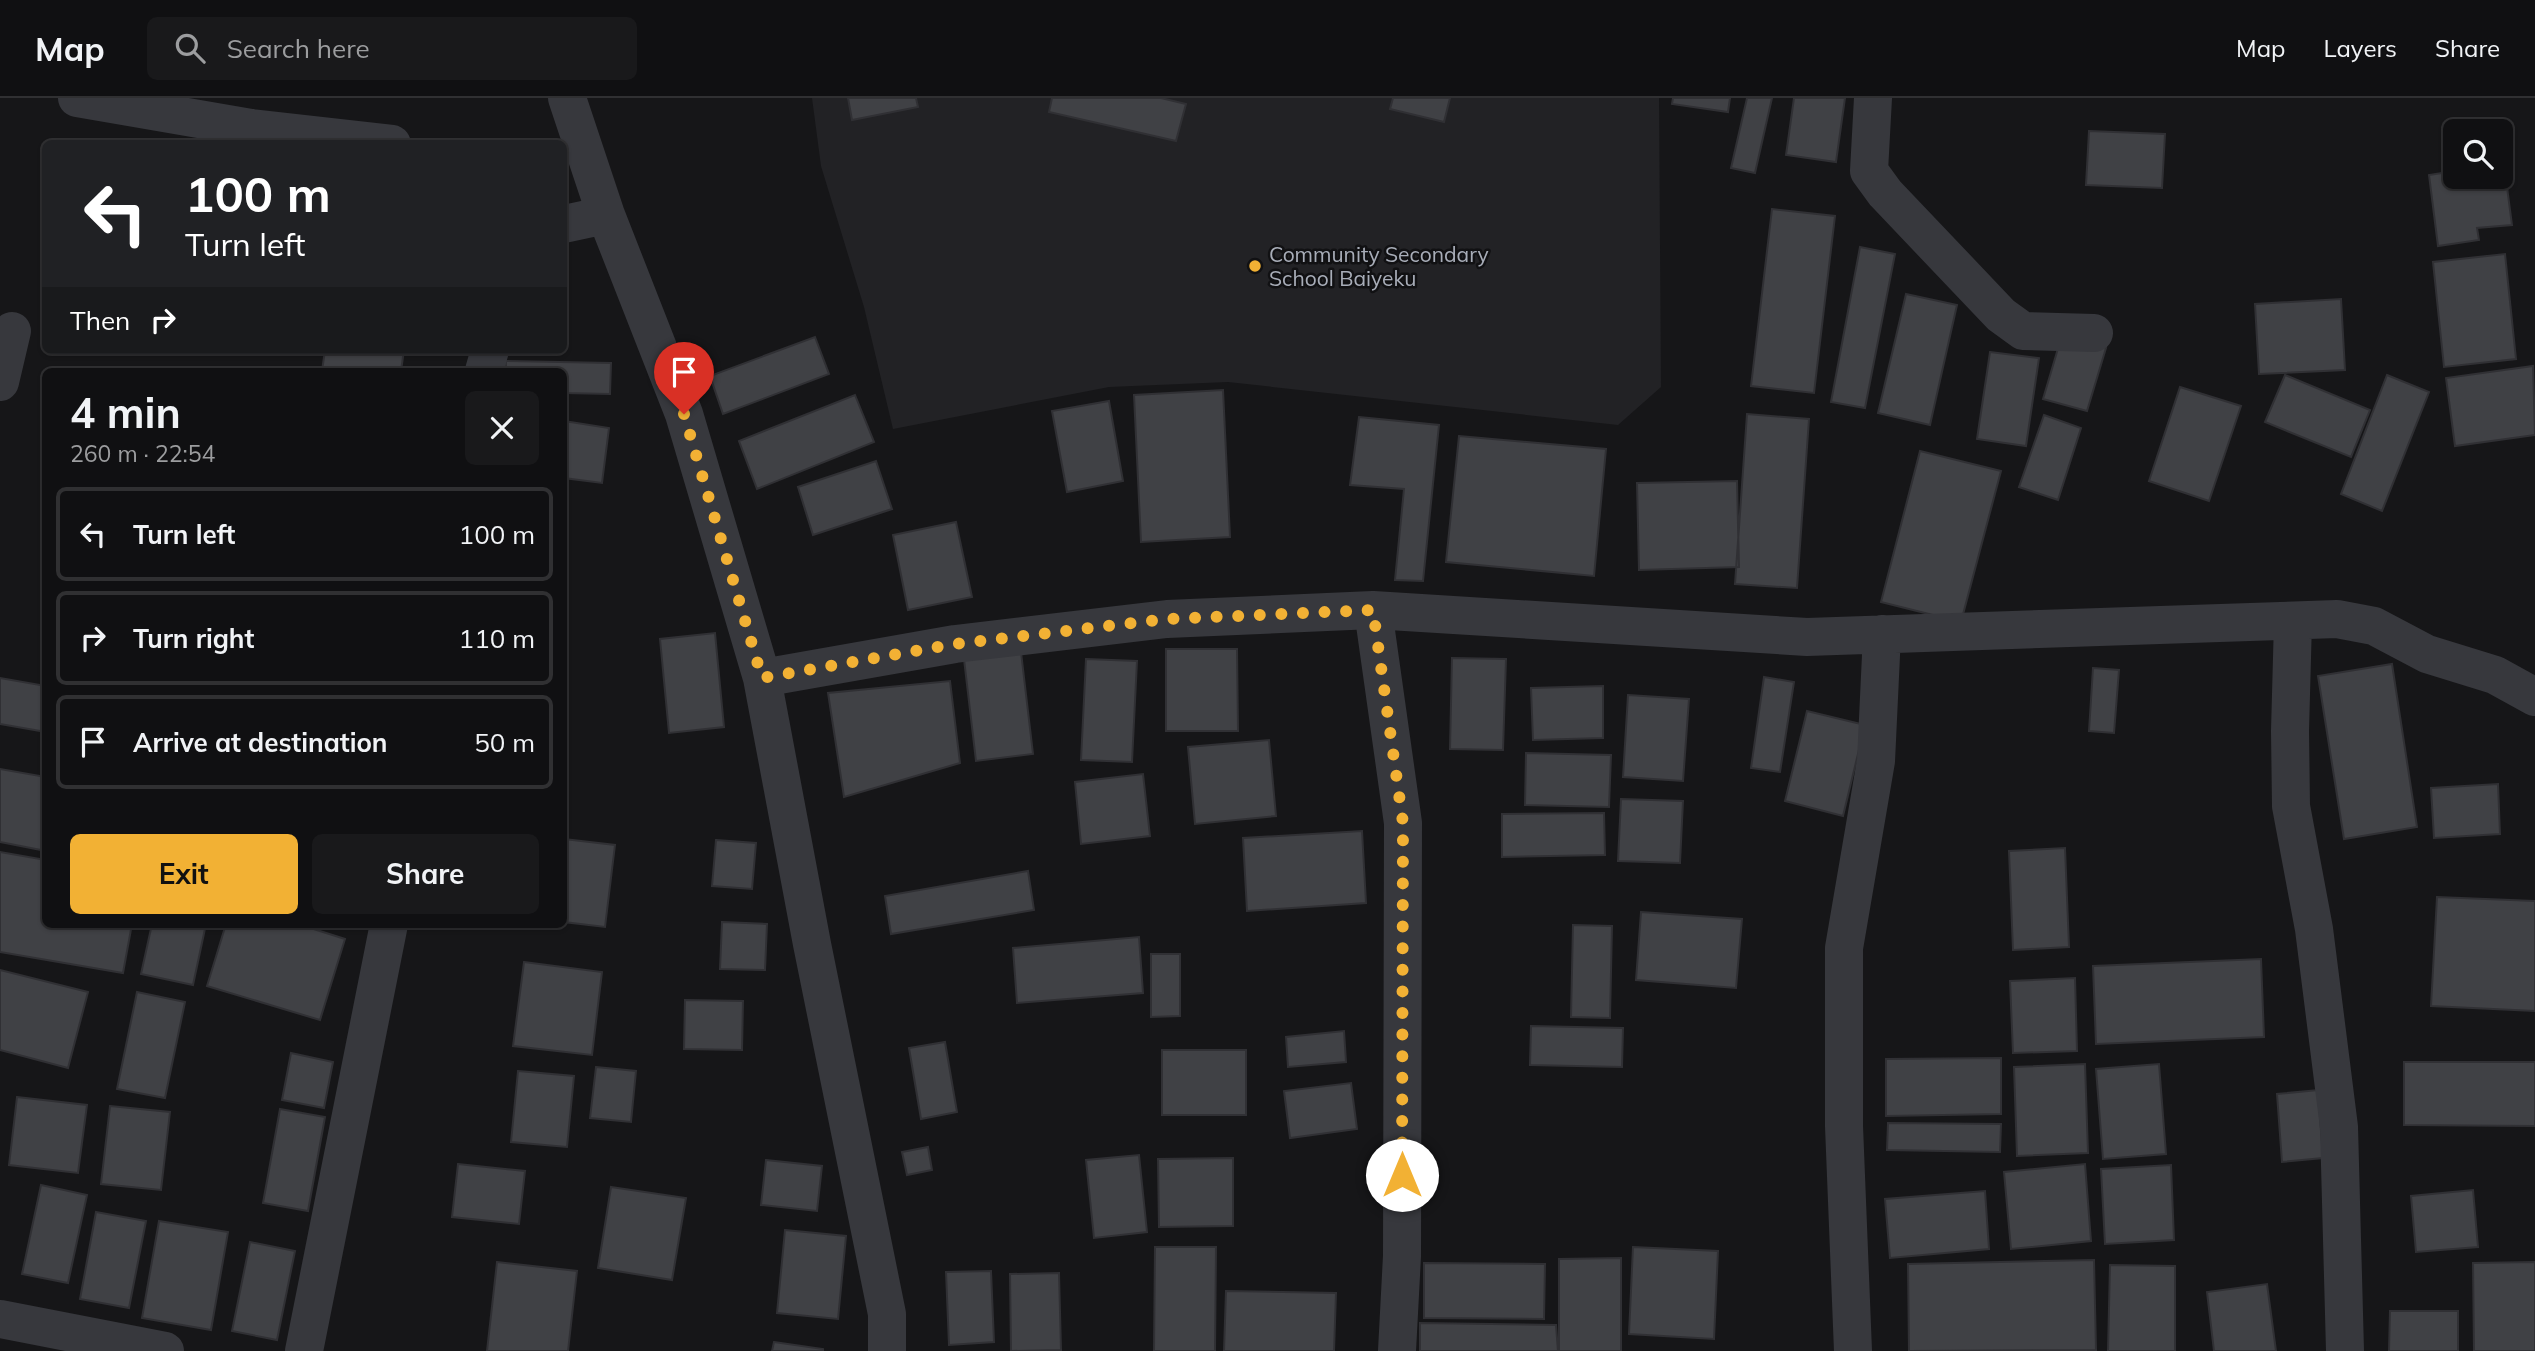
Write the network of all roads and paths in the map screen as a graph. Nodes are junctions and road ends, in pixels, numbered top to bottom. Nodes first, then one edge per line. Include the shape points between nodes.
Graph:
1 (77, 98) edge
2 (1873, 98) edge
3 (568, 102) edge
4 (357, 140) edge
5 (555, 140) edge
6 (606, 215) junction
7 (567, 223) edge
8 (12, 331) dead end
9 (2094, 333) dead end
10 (0, 382) edge
11 (1373, 610) junction
12 (2293, 621) junction
13 (1882, 635) junction
14 (762, 678) junction
15 (2535, 697) edge
16 (388, 928) edge
17 (0, 1320) edge
18 (165, 1351) edge
19 (304, 1351) edge
20 (887, 1351) edge
21 (1397, 1351) edge
22 (1853, 1351) edge
23 (2345, 1351) edge

1 - 4 street via 251,128
2 - 9 street via 1869,171 1885,193 2001,315 2023,331
3 - 5 street
3 - 6 street
6 - 7 street
6 - 14 street via 684,414
8 - 10 street
11 - 13 street via 1807,637
11 - 14 street via 1167,619 955,644
11 - 21 street via 1403,823 1402,1256
12 - 13 street
12 - 15 street via 2337,620 2374,626 2427,654 2495,675
12 - 23 street via 2291,806 2314,929 2339,1127
13 - 22 street via 1876,761 1844,948 1844,1126
14 - 20 street via 887,1314
16 - 19 street
17 - 18 street

